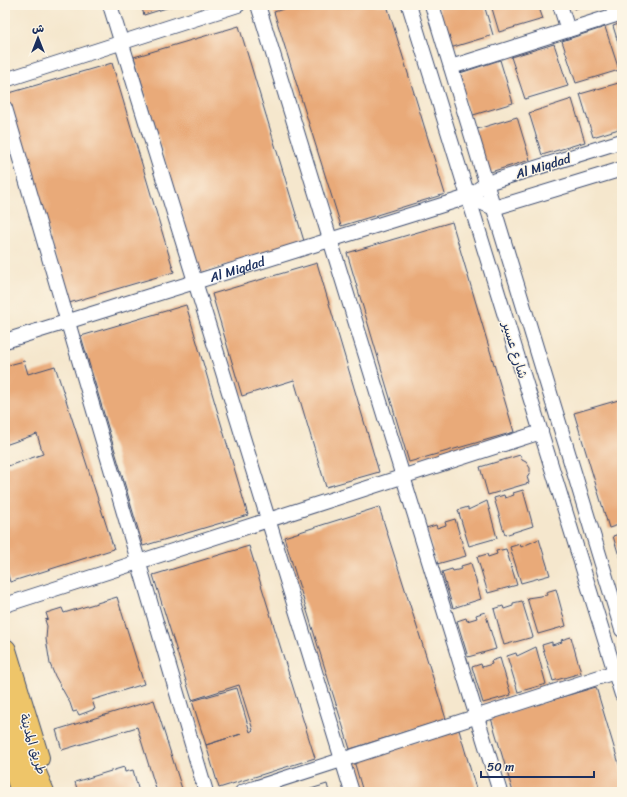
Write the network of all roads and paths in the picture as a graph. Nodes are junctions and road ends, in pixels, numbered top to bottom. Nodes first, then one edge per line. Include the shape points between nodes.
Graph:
1 (110, 5) edge
2 (238, 5) edge
3 (258, 5) edge
4 (409, 5) edge
5 (432, 5) edge
6 (560, 5) edge
7 (622, 13) edge
8 (568, 30) junction
9 (122, 42) junction
10 (451, 67) junction
11 (5, 80) edge
12 (5, 108) edge
13 (622, 141) edge
14 (622, 169) edge
15 (487, 183) junction
16 (468, 197) junction
17 (494, 208) junction
18 (330, 240) junction
19 (195, 282) junction
20 (68, 322) junction
21 (5, 341) edge
22 (541, 432) junction
23 (403, 477) junction
24 (269, 520) junction
25 (138, 562) junction
26 (5, 605) edge
27 (622, 630) edge
28 (5, 650) edge
29 (615, 672) junction
30 (622, 695) edge
31 (5, 701) edge
32 (476, 716) junction
33 (5, 738) edge
34 (342, 760) junction
35 (22, 792) edge
36 (43, 792) edge
37 (48, 792) edge
38 (206, 792) edge
39 (242, 792) edge
40 (352, 792) edge
41 (500, 792) edge

1 - 9 street
2 - 9 street
3 - 18 street
4 - 16 street, شارع عسير
5 - 10 street, شارع عسير
6 - 8 street
7 - 8 street
8 - 10 street
9 - 11 street
9 - 19 street
10 - 15 street, شارع عسير
12 - 20 street
13 - 15 street, Al Miqdad
14 - 17 street, Al Miqdad
15 - 16 street, Al Miqdad
15 - 17 street, شارع عسير
16 - 17 street
16 - 18 street, Al Miqdad
16 - 22 street, شارع عسير
17 - 27 street, شارع عسير
18 - 19 street, Al Miqdad
18 - 23 street
19 - 20 street, Al Miqdad
19 - 24 street
20 - 21 street, Al Miqdad
20 - 25 street
22 - 23 street
22 - 29 street, شارع عسير
23 - 24 street
23 - 32 street
24 - 25 street
24 - 34 street
25 - 26 street
25 - 38 street
28 - 37 main road, طريق المدينة
29 - 30 street, شارع عسير
29 - 32 street
31 - 36 main road
32 - 34 street
32 - 41 street
33 - 35 main road
34 - 39 street
34 - 40 street

